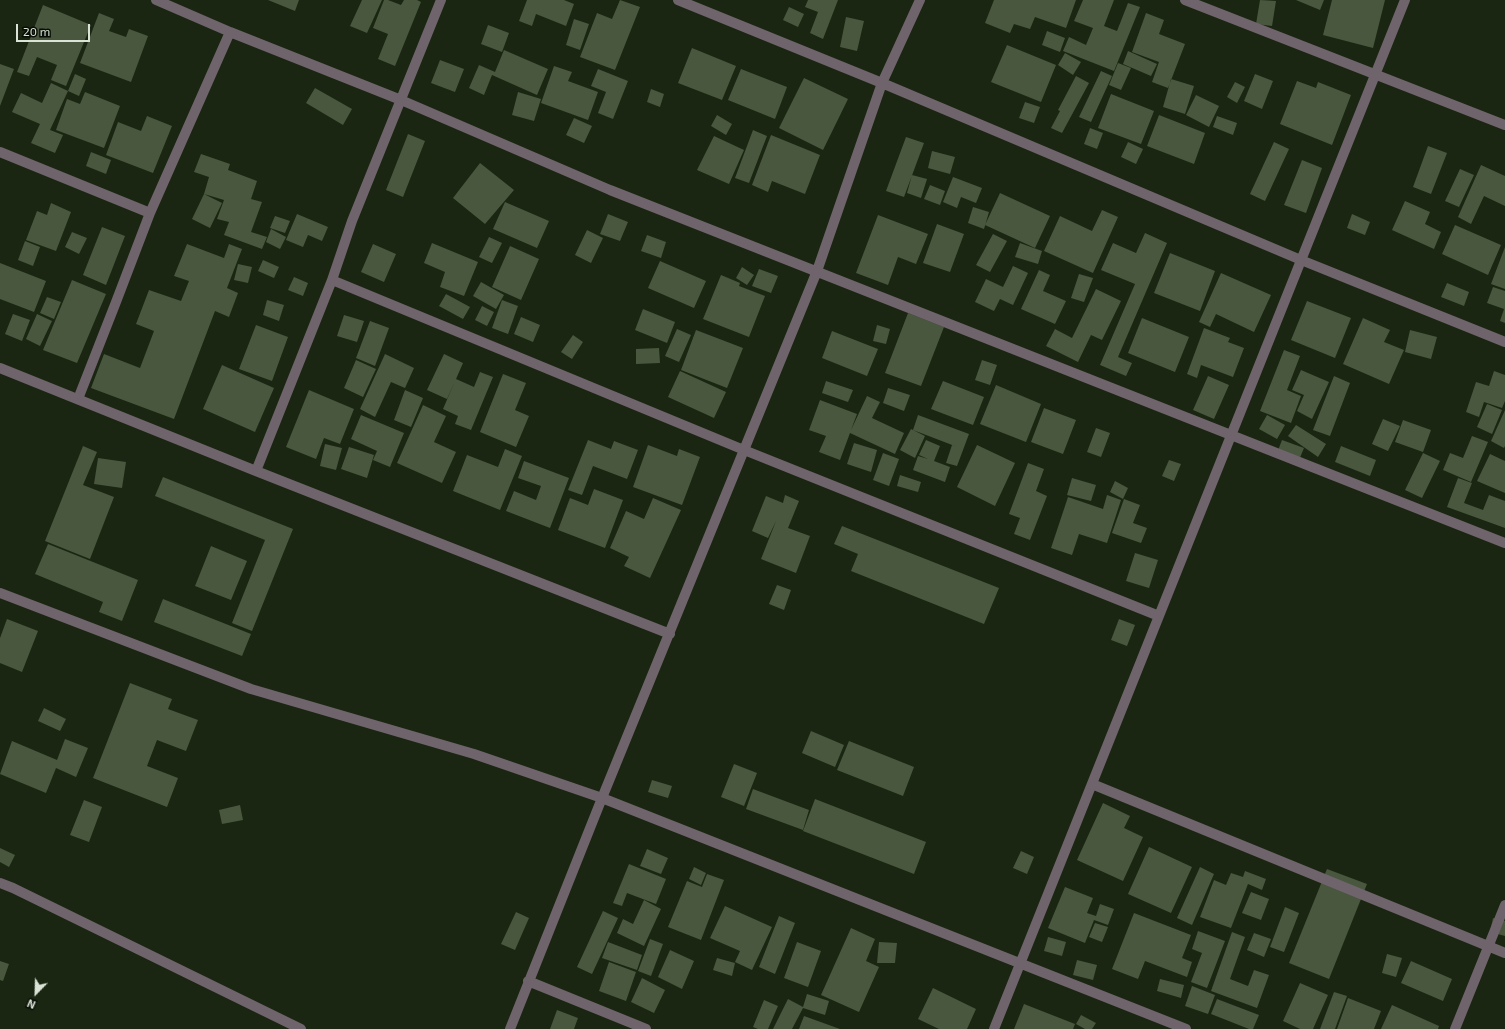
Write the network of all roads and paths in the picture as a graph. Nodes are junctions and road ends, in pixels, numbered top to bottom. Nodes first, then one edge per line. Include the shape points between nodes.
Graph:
1 (156, 0) edge
2 (441, 0) edge
3 (678, 0) edge
4 (920, 0) edge
5 (1185, 0) edge
6 (1405, 0) edge
7 (230, 32) junction
8 (1376, 74) junction
9 (882, 84) junction
10 (401, 100) junction
11 (1505, 125) edge
12 (0, 152) edge
13 (150, 213) junction
14 (1302, 260) junction
15 (817, 271) junction
16 (332, 280) junction
17 (1505, 342) edge
18 (0, 368) edge
19 (78, 400) junction
20 (1231, 436) junction
21 (744, 450) junction
22 (256, 471) junction
23 (1505, 543) edge
24 (0, 593) edge
25 (1159, 616) junction
26 (670, 634) junction
27 (1092, 784) junction
28 (602, 798) junction
29 (0, 883) edge
30 (1505, 905) edge
31 (1488, 946) junction
32 (1505, 953) edge
33 (1020, 964) junction
34 (528, 981) junction
35 (300, 1029) edge
36 (510, 1029) edge
37 (646, 1029) edge
38 (994, 1029) edge
39 (1186, 1029) edge
40 (1455, 1029) edge

1 - 7 street
2 - 10 street
3 - 9 street
4 - 9 street
5 - 8 street
6 - 8 street
7 - 10 street
7 - 13 street
8 - 11 street
8 - 14 street
9 - 14 street
9 - 15 street
10 - 15 street via 610,190
10 - 16 street via 352,221
12 - 13 street
13 - 19 street
14 - 17 street
14 - 20 street
15 - 20 street
15 - 21 street
16 - 21 street
16 - 22 street
18 - 19 street
19 - 22 street
20 - 23 street
20 - 25 street
21 - 25 street
21 - 26 street
22 - 26 street
24 - 28 street via 251,689 474,754
25 - 27 street
26 - 28 street
27 - 31 street
27 - 33 street
28 - 33 street
28 - 34 street
29 - 35 street
30 - 31 street
31 - 32 street
31 - 40 street
33 - 38 street
33 - 39 street
34 - 36 street
34 - 37 street

